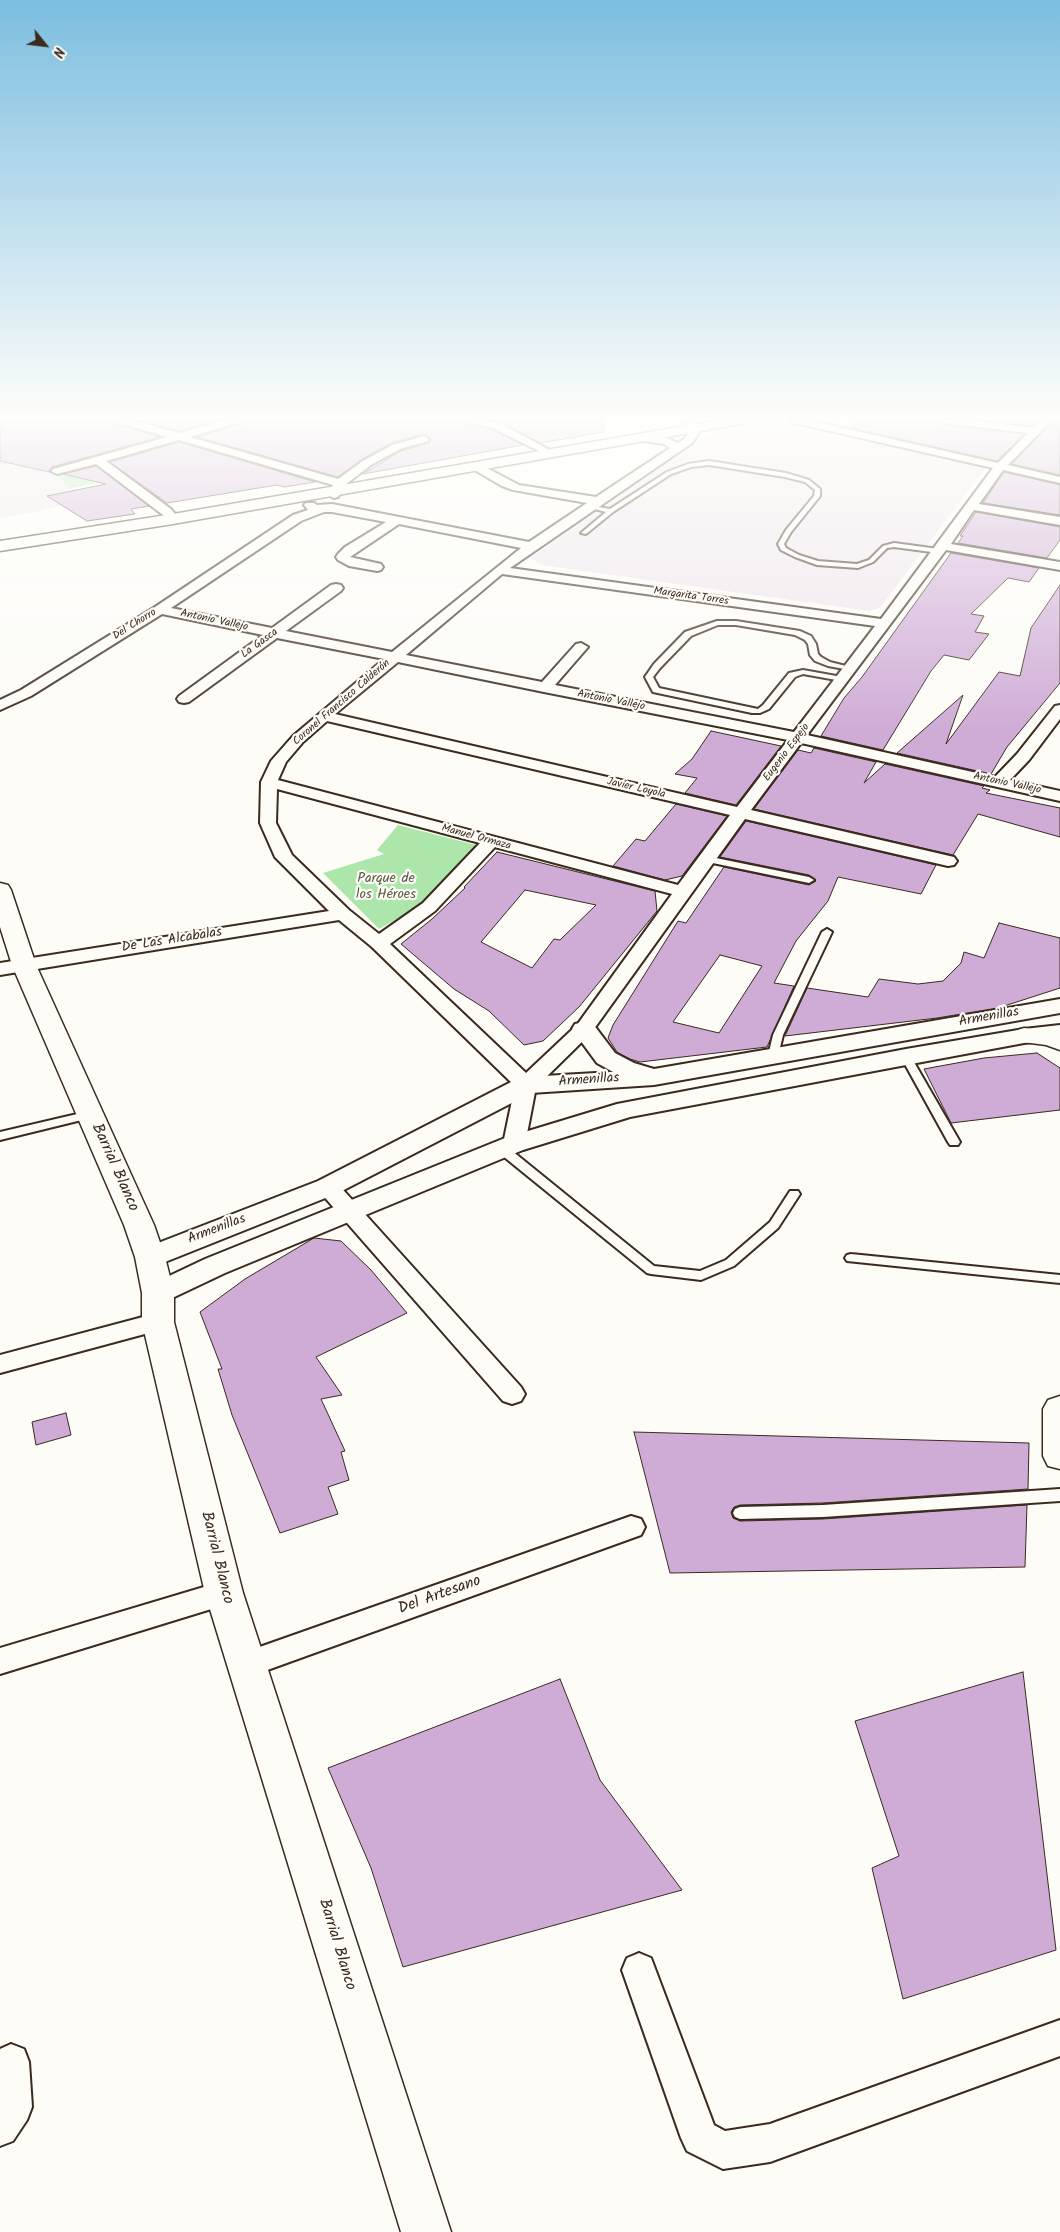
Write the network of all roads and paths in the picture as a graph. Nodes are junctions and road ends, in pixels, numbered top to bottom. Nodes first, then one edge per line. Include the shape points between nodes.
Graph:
1 (110, 524) edge
2 (124, 524) edge
3 (288, 524) edge
4 (391, 524) edge
5 (413, 524) edge
6 (562, 524) edge
7 (595, 524) edge
8 (794, 524) edge
9 (959, 524) edge
10 (584, 533) dead end
11 (0, 539) edge
12 (0, 546) edge
13 (531, 546) junction
14 (941, 549) junction
15 (1060, 566) edge
16 (378, 567) dead end
17 (499, 570) junction
18 (336, 588) dead end
19 (160, 610) junction
20 (883, 623) junction
21 (275, 633) junction
22 (581, 647) dead end
23 (396, 657) junction
24 (818, 659) junction
25 (804, 672) junction
26 (846, 674) junction
27 (544, 688) junction
28 (184, 699) dead end
29 (0, 706) edge
30 (1060, 709) edge
31 (324, 716) junction
32 (798, 739) junction
33 (269, 782) junction
34 (999, 782) junction
35 (1060, 796) edge
36 (741, 813) junction
37 (490, 842) junction
38 (706, 859) junction
39 (948, 861) dead end
40 (809, 880) dead end
41 (0, 890) edge
42 (684, 892) junction
43 (343, 914) junction
44 (827, 932) dead end
45 (379, 943) junction
46 (12, 967) edge
47 (1060, 1006) edge
48 (584, 1029) junction
49 (1060, 1032) edge
50 (1024, 1036) junction
51 (1060, 1042) edge
52 (773, 1056) junction
53 (906, 1057) junction
54 (654, 1077) junction
55 (526, 1085) junction
56 (90, 1115) junction
57 (0, 1136) edge
58 (954, 1142) dead end
59 (508, 1146) junction
60 (328, 1187) junction
61 (794, 1194) dead end
62 (352, 1212) junction
63 (150, 1257) junction
64 (851, 1258) dead end
65 (1060, 1279) edge
66 (158, 1307) junction
67 (0, 1364) edge
68 (512, 1394) dead end
69 (1060, 1409) edge
70 (1060, 1456) edge
71 (1060, 1495) edge
72 (740, 1513) dead end
73 (631, 1527) dead end
74 (224, 1592) junction
75 (0, 1661) edge
76 (248, 1664) junction
77 (639, 1970) dead end
78 (1060, 2038) edge
79 (11, 2062) dead end
80 (0, 2128) edge
81 (426, 2232) edge

1 - 11 main road
2 - 12 main road
3 - 19 street, Del Chorro
4 - 16 street via 342,557 349,562
5 - 13 street
6 - 13 street, Coronel Francisco Calderón
7 - 10 lane
8 - 14 lane via 781,544 783,549 817,564 858,566 894,545
9 - 14 street, Eugenio Espejo
13 - 17 street, Coronel Francisco Calderón
14 - 15 street
14 - 20 street, Eugenio Espejo
17 - 20 street, Margarita Torres
17 - 23 street, Coronel Francisco Calderón
18 - 21 street, La Gasca
19 - 21 street, Antonio Vallejo
19 - 29 street, Del Chorro
20 - 26 street, Eugenio Espejo
21 - 23 street, Antonio Vallejo
21 - 28 street, La Gasca
22 - 27 street
23 - 27 street, Antonio Vallejo
23 - 31 street, Coronel Francisco Calderón
24 - 25 lane
24 - 25 lane via 808,638 797,634 717,623 688,634 649,677 656,690 760,711 792,675
24 - 26 lane
25 - 26 lane
26 - 32 street, Eugenio Espejo
27 - 32 street, Antonio Vallejo
30 - 34 street
31 - 33 street, Coronel Francisco Calderón via 279,761
31 - 36 street, Javier Loyola
32 - 34 street, Antonio Vallejo
32 - 36 street, Eugenio Espejo
33 - 37 street, Manuel Ormaza
33 - 43 street, Coronel Francisco Calderón via 268,823 284,857
34 - 35 street, Antonio Vallejo
36 - 38 street, Eugenio Espejo
36 - 39 street, Javier Loyola
37 - 42 street, Manuel Ormaza
37 - 45 street via 429,907
38 - 40 lane
38 - 42 street, Eugenio Espejo
41 - 46 main road, Barrial Blanco
42 - 48 street, Eugenio Espejo
43 - 45 street, Coronel Francisco Calderón
43 - 46 street, De Las Alcabalas
44 - 52 lane via 778,1035
45 - 55 street, Coronel Francisco Calderón
46 - 56 main road, Barrial Blanco
47 - 52 street, Armenillas
48 - 54 street via 606,1058
48 - 55 street, Eugenio Espejo
49 - 50 street, Armenillas
50 - 51 main road
50 - 53 street, Armenillas
52 - 54 street, Armenillas
53 - 58 lane
53 - 59 street, Armenillas via 626,1110
54 - 55 street, Armenillas
55 - 59 street
55 - 60 street, Armenillas
56 - 57 lane
56 - 63 main road, Barrial Blanco
59 - 61 lane via 651,1270 701,1276 730,1263 774,1225
59 - 62 street, Armenillas
60 - 62 street
60 - 63 street, Armenillas
62 - 66 street, Armenillas via 215,1266
62 - 68 street
63 - 66 main road, Barrial Blanco
64 - 65 lane
66 - 67 street, Armenillas
66 - 74 main road, Barrial Blanco
69 - 70 main road
71 - 72 lane via 823,1511
73 - 76 street, Del Artesano
74 - 75 street
74 - 76 main road, Barrial Blanco
76 - 81 main road, Barrial Blanco
77 - 78 street via 700,2138 723,2150 770,2143
79 - 80 street via 14,2107

